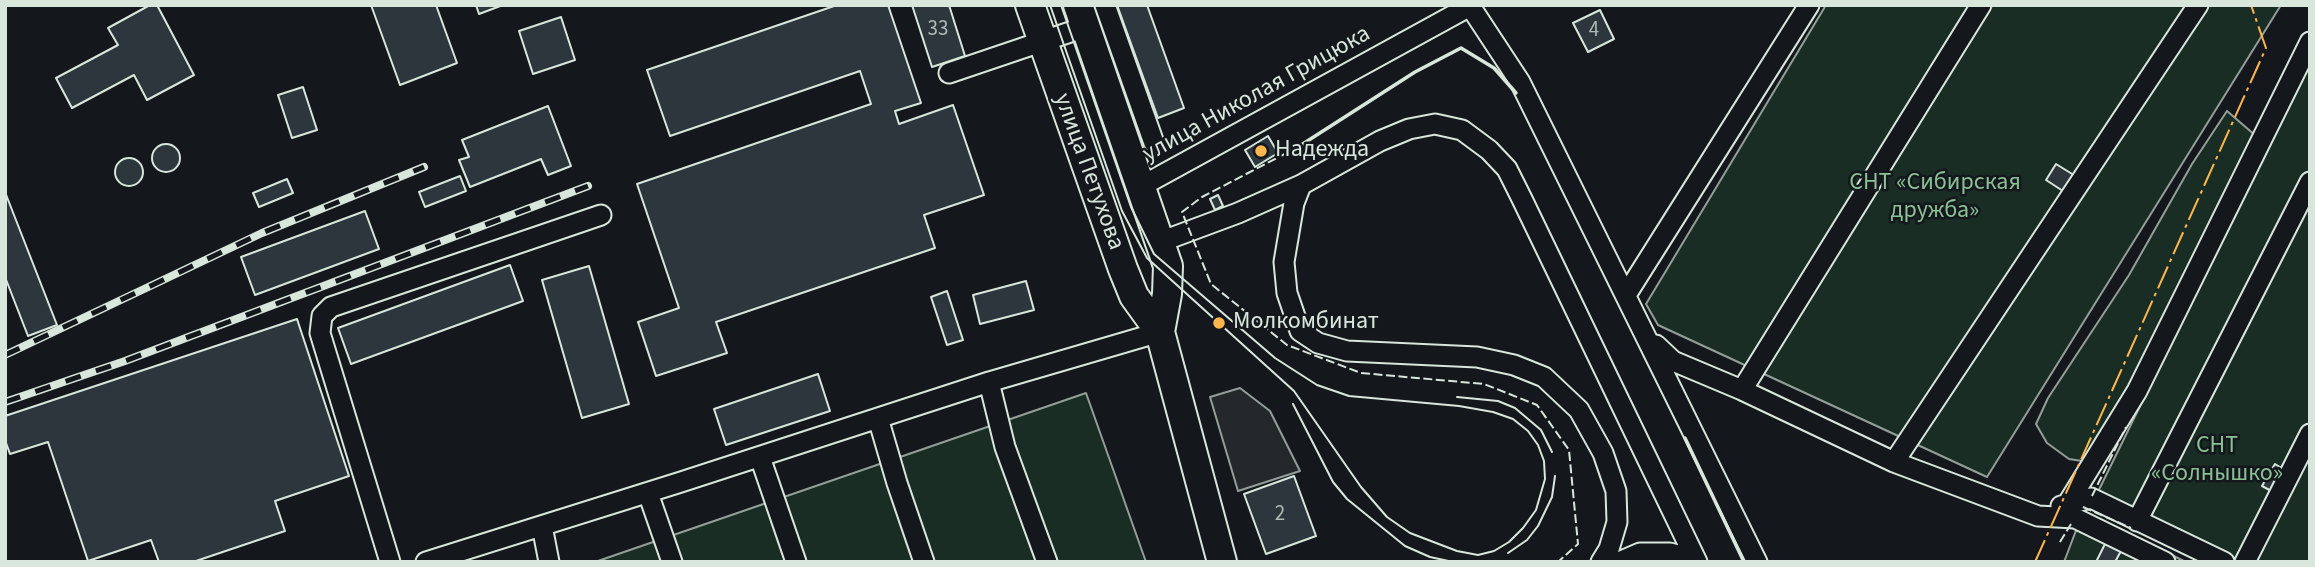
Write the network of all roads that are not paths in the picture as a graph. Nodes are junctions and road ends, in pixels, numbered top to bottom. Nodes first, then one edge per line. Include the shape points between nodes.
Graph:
1 (1030, 5) edge
2 (1105, 5) edge
3 (1809, 5) edge
4 (1981, 5) edge
5 (2198, 5) edge
6 (1471, 6) edge
7 (1081, 16) edge
8 (1042, 41) junction
9 (2310, 42) edge
10 (949, 73) dead end
11 (1116, 79) junction
12 (1154, 143) dead end
13 (2310, 182) edge
14 (1301, 185) junction
15 (1140, 187) junction
16 (601, 215) dead end
17 (1160, 242) junction
18 (1626, 295) junction
19 (1160, 332) junction
20 (1647, 338) junction
21 (989, 382) junction
22 (1742, 390) junction
23 (878, 418) junction
24 (2310, 434) edge
25 (760, 457) junction
26 (1894, 462) junction
27 (648, 493) junction
28 (2068, 503) junction
29 (2038, 516) junction
30 (2137, 521) junction
31 (542, 526) junction
32 (1696, 561) edge
33 (2161, 561) edge
34 (390, 562) edge
35 (426, 562) edge
36 (550, 562) edge
37 (672, 562) edge
38 (796, 562) edge
39 (924, 562) edge
40 (1047, 562) edge
41 (1222, 562) edge
42 (1601, 562) edge
43 (1619, 562) edge
44 (1758, 562) edge
45 (2224, 562) edge
46 (2245, 562) edge

1 - 8 highway, улица Петухова
2 - 11 street
3 - 18 street
4 - 22 street
5 - 26 street
6 - 15 street, улица Николая Грицюка
6 - 18 street via 1520,82
7 - 8 street
7 - 11 highway, улица Петухова
8 - 10 street
8 - 19 highway, улица Петухова via 1126,278
9 - 28 street via 2137,391
11 - 12 street
11 - 15 highway, улица Петухова
13 - 30 street
14 - 17 street
14 - 32 street via 1380,141 1434,124 1462,130 1489,150 1507,169
14 - 42 street via 1284,262 1287,293 1300,331 1318,343 1347,351 1477,357 1544,377 1578,410 1603,453 1616,491 1617,522
15 - 17 highway, улица Петухова
16 - 34 street via 331,307 322,316 320,332
17 - 19 highway, улица Петухова via 1168,279
18 - 20 street
19 - 21 street
19 - 41 highway, улица Петухова
20 - 22 street via 1673,361
20 - 44 street
21 - 23 street
21 - 40 street via 1005,447
22 - 26 street
23 - 25 street
23 - 39 street
24 - 46 street
25 - 27 street
25 - 38 street
26 - 29 street
27 - 31 street
27 - 37 street
28 - 29 street
28 - 30 street via 2091,498
29 - 33 street via 2075,518
30 - 45 street
31 - 35 street
31 - 36 street
32 - 43 street via 1670,553 1640,553

